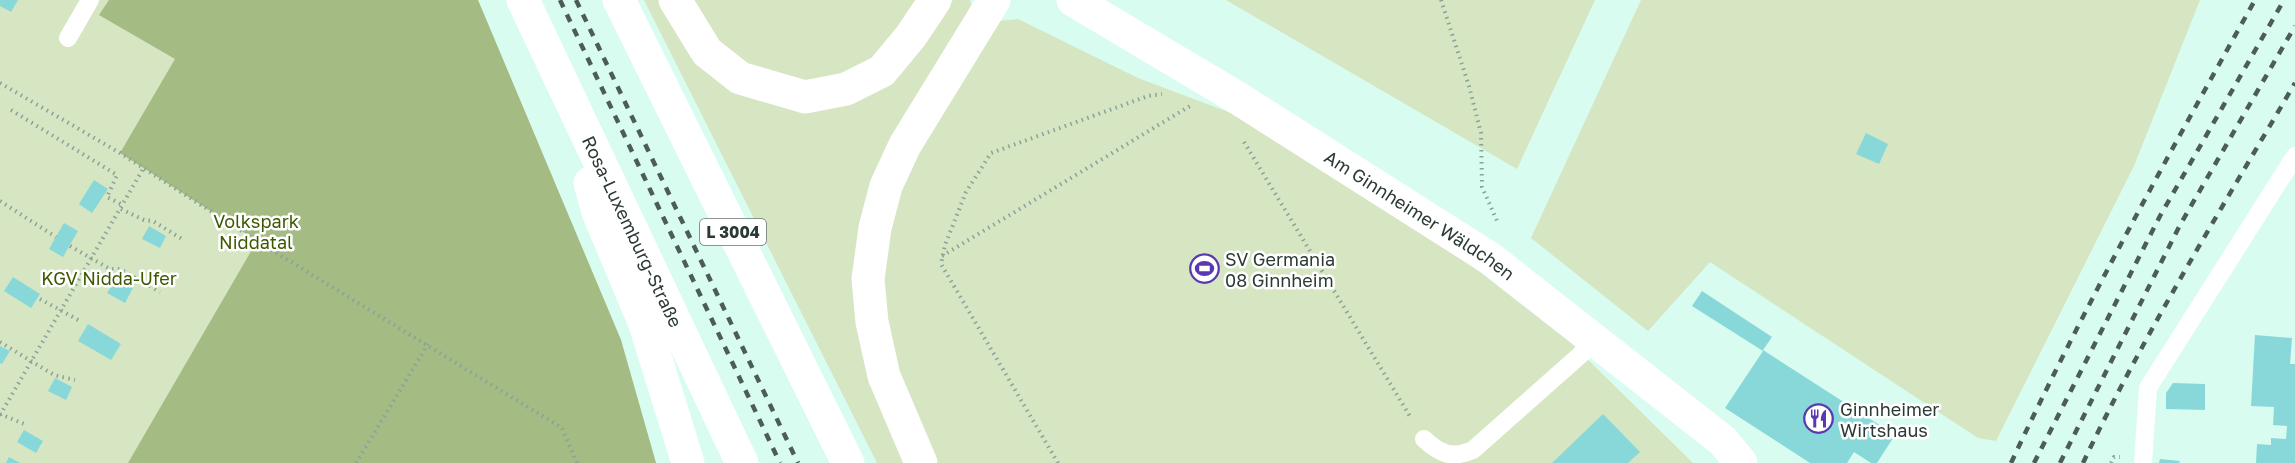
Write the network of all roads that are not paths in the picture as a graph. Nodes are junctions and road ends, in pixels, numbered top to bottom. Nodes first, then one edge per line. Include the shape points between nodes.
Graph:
1 (90, 0) edge
2 (523, 0) edge
3 (619, 0) edge
4 (675, 0) edge
5 (935, 0) edge
6 (994, 0) edge
7 (1073, 0) edge
8 (68, 38) dead end
9 (561, 80) junction
10 (2295, 156) edge
11 (1596, 341) junction
12 (1424, 439) road end
13 (687, 463) edge
14 (742, 463) edge
15 (848, 463) edge
16 (921, 463) edge
17 (1741, 463) edge
18 (2143, 463) edge

1 - 8 lane
2 - 9 main road, Rosa-Luxemburg-Straße
3 - 15 main road, L 3004
4 - 5 main road via 707,52 740,78 805,97 846,89 882,71
6 - 16 main road via 905,145 886,186 875,228 868,279 872,322 884,376
7 - 11 main road, Am Ginnheimer Wäldchen via 1236,97 1491,259
9 - 13 main road via 598,212 645,324
9 - 14 main road, Rosa-Luxemburg-Straße
10 - 18 lane via 2148,388
11 - 12 lane via 1473,450 1447,455
11 - 17 main road, Am Ginnheimer Wäldchen via 1723,441

